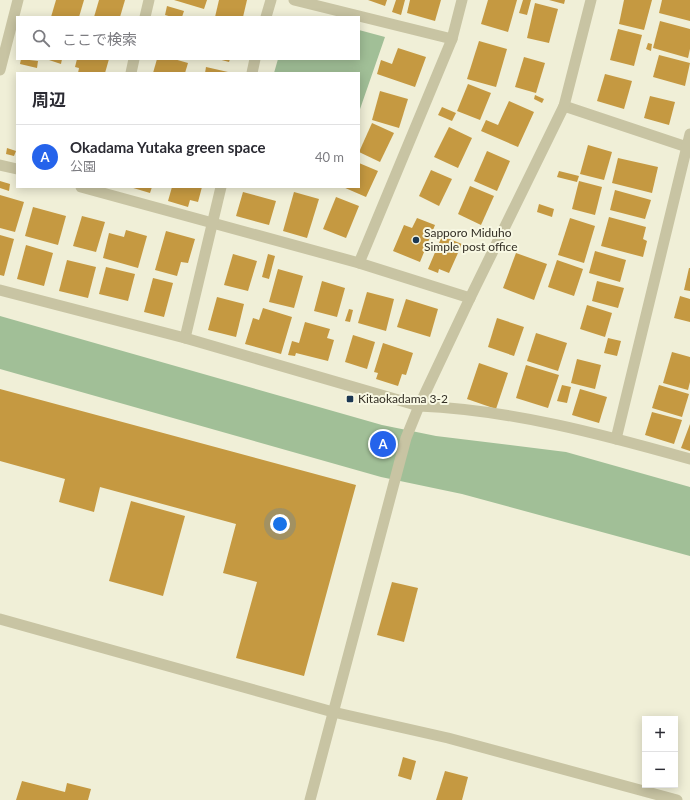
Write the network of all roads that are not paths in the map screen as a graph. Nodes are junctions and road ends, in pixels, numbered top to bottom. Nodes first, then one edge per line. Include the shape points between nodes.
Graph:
1 (18, 0) edge
2 (149, 0) edge
3 (271, 0) edge
4 (294, 0) edge
5 (462, 0) edge
6 (591, 0) edge
7 (145, 16) edge
8 (266, 16) edge
9 (359, 16) edge
10 (360, 16) edge
11 (452, 39) junction
12 (134, 60) edge
13 (255, 60) edge
14 (0, 70) edge
15 (131, 72) edge
16 (252, 72) edge
17 (564, 106) junction
18 (690, 134) edge
19 (688, 148) edge
20 (0, 165) edge
21 (16, 169) edge
22 (88, 188) edge
23 (221, 188) edge
24 (101, 190) edge
25 (212, 223) junction
26 (359, 263) junction
27 (0, 290) edge
28 (470, 298) junction
29 (185, 338) junction
30 (419, 406) junction
31 (616, 439) junction
32 (690, 459) edge
33 (0, 619) edge
34 (333, 712) junction
35 (310, 800) edge
36 (677, 800) edge

1 - 14 street
2 - 7 street
3 - 8 street
4 - 9 street
5 - 11 street
6 - 17 street
10 - 11 street
11 - 26 street
12 - 15 street
13 - 16 street
17 - 19 street
17 - 28 street
18 - 19 street
19 - 31 street
20 - 21 street
22 - 24 street
23 - 25 street
24 - 25 street
25 - 26 street
25 - 29 street
26 - 28 street
27 - 29 street
28 - 30 street
29 - 30 street
30 - 31 street via 449,407 522,417
30 - 34 street via 406,438
31 - 32 street
33 - 34 street
34 - 35 street
34 - 36 street via 448,738

